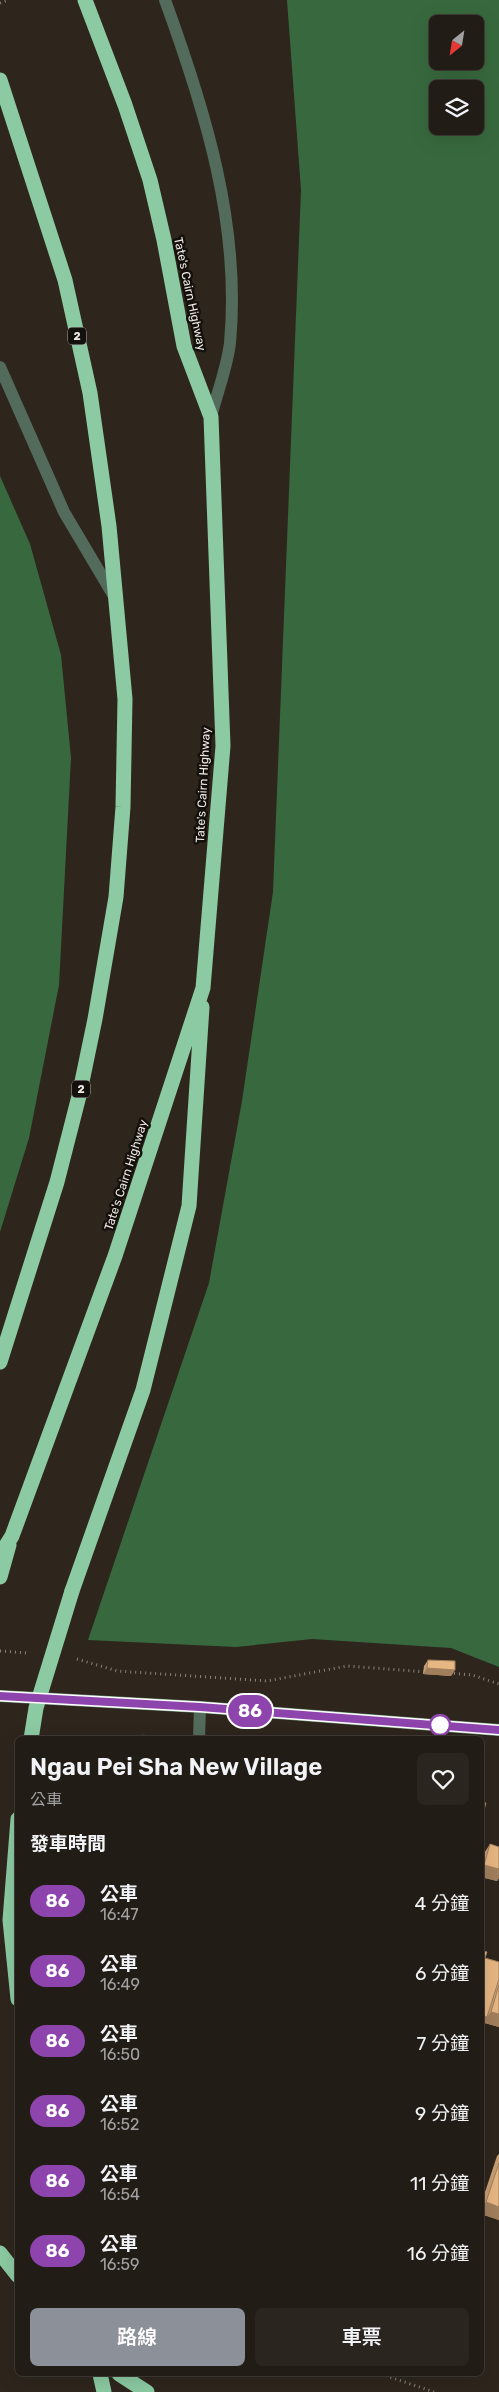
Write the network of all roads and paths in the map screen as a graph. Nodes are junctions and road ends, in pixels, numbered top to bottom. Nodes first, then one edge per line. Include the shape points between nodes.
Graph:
1 (8, 0) edge
2 (86, 0) edge
3 (165, 0) edge
4 (0, 3) edge
5 (0, 80) edge
6 (0, 367) edge
7 (211, 417) junction
8 (116, 600) junction
9 (203, 988) junction
10 (0, 1362) edge
11 (12, 1536) junction
12 (0, 1555) edge
13 (0, 1576) edge
14 (0, 1651) edge
15 (36, 1653) dead end
16 (72, 1658) dead end
17 (434, 1672) edge
18 (443, 1673) edge
19 (499, 1684) edge
20 (0, 1696) edge
21 (200, 1707) junction
22 (499, 1730) edge
23 (31, 1736) edge
24 (199, 1736) edge
25 (15, 1849) edge
26 (15, 1969) edge
27 (0, 2253) edge
28 (15, 2272) edge
29 (100, 2376) edge
30 (122, 2376) edge
31 (387, 2376) edge
32 (104, 2392) edge
33 (146, 2392) edge
34 (434, 2392) edge

1 - 4 path
2 - 7 highway, Tate's Cairn Highway via 150,180 184,346
3 - 7 lane via 197,88 227,219 230,345
5 - 8 highway, 2 via 67,290 90,393
6 - 8 lane via 64,512
7 - 9 highway, Tate's Cairn Highway via 223,746
8 - 10 highway, 2 via 125,699 123,807 116,897 80,1096 31,1269
9 - 11 highway, Tate's Cairn Highway via 115,1256
9 - 23 highway, bridge via 189,1206 143,1390 72,1591
11 - 12 highway, Tate's Cairn Highway
11 - 13 highway
14 - 15 path
16 - 17 path via 117,1671 268,1681 347,1666
18 - 19 path via 472,1675
20 - 21 street
21 - 22 street
21 - 24 lane
25 - 26 highway via 10,1920
27 - 28 highway
29 - 32 highway
30 - 33 highway
31 - 34 path

